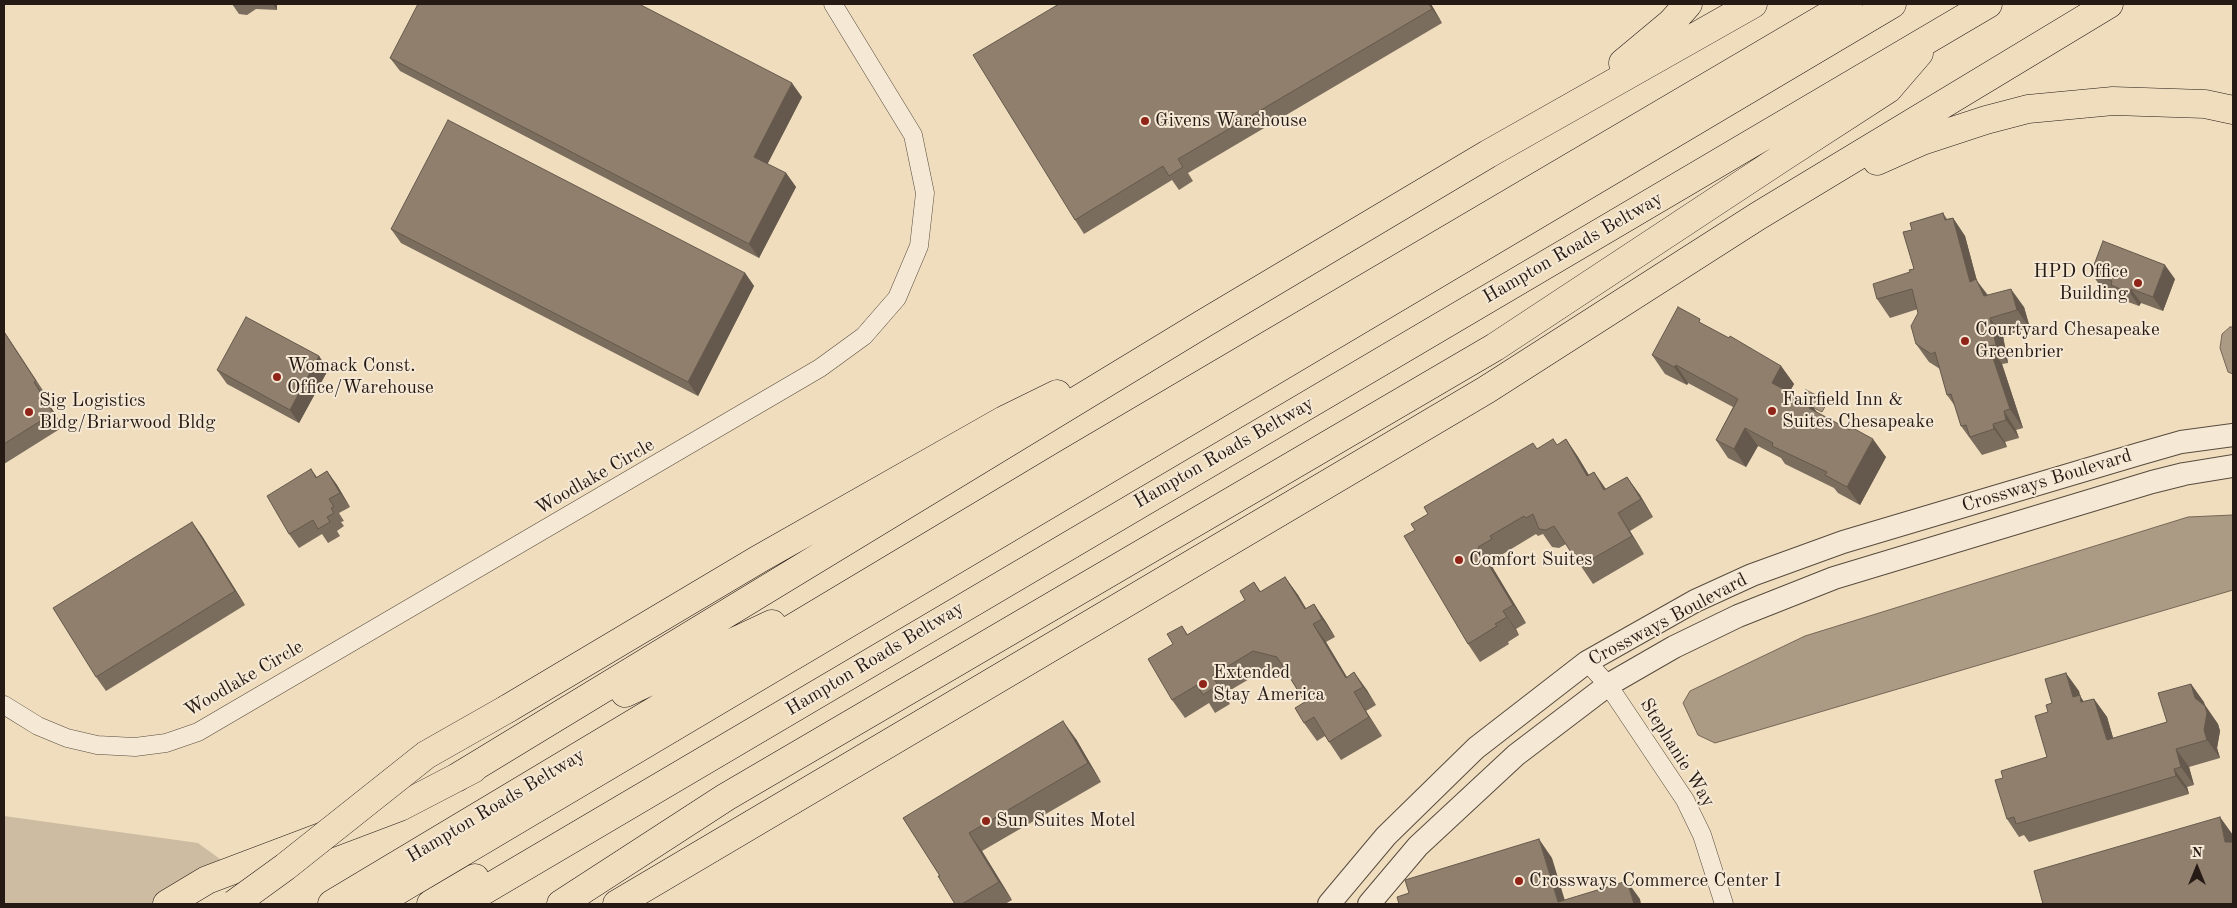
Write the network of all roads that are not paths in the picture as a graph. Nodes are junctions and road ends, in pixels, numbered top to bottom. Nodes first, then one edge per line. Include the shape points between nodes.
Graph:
1 (833, 4) edge
2 (1688, 4) edge
3 (1753, 4) edge
4 (1848, 4) edge
5 (1892, 4) edge
6 (1954, 4) edge
7 (1988, 4) edge
8 (2109, 4) edge
9 (1933, 37) junction
10 (2233, 110) edge
11 (1488, 154) junction
12 (1758, 216) junction
13 (1201, 325) junction
14 (2233, 435) edge
15 (2233, 466) edge
16 (911, 559) junction
17 (1587, 662) junction
18 (1608, 685) junction
19 (4, 704) edge
20 (456, 778) junction
21 (168, 904) edge
22 (234, 904) edge
23 (332, 904) edge
24 (375, 904) edge
25 (431, 904) edge
26 (461, 904) edge
27 (561, 904) edge
28 (617, 904) edge
29 (1329, 904) edge
30 (1369, 904) edge
31 (1724, 904) edge

1 - 19 street, Woodlake Circle via 913,135 926,193 919,246 897,298 864,336 811,373 198,732 158,744 97,746 38,726
2 - 11 highway via 1671,23 1606,78
3 - 11 highway
4 - 16 highway, Hampton Roads Beltway
5 - 24 highway
6 - 25 highway
7 - 9 highway, Hampton Roads Beltway
8 - 12 highway
9 - 26 highway, Hampton Roads Beltway
9 - 27 highway via 1888,89 1495,348 726,797
10 - 12 highway via 2205,104 2113,101 2011,113 1922,141
11 - 13 highway
12 - 28 highway via 1486,390
13 - 20 highway
13 - 22 highway, bridge via 1004,420 759,559 426,755
14 - 17 street, Crossways Boulevard via 2144,452 1813,552 1723,587
15 - 18 street, Crossways Boulevard via 2152,482 1818,583 1674,647
16 - 20 highway via 651,680
16 - 23 highway, Hampton Roads Beltway
17 - 18 street, Stephanie Way
17 - 29 street, Crossways Boulevard via 1476,748 1428,792
18 - 30 street, Crossways Boulevard via 1516,755 1464,800 1418,846
18 - 31 street, Stephanie Way via 1685,800 1702,835
20 - 21 highway via 400,806 207,880

